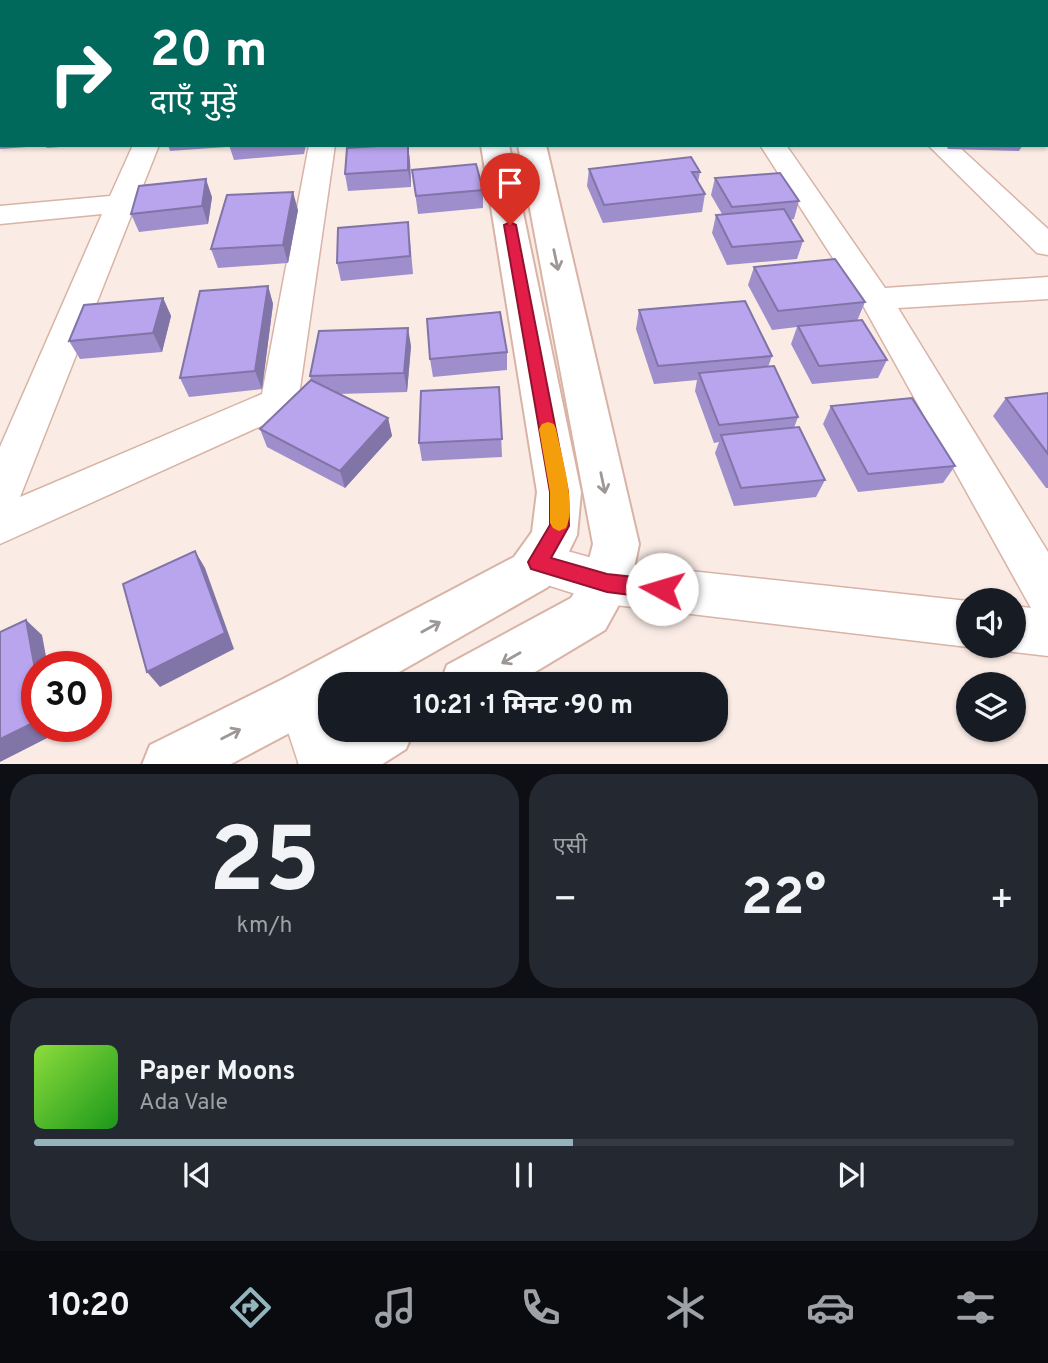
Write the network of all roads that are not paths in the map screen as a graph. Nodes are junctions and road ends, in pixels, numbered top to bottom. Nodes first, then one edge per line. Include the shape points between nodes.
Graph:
1 (145, 147) edge
2 (322, 147) edge
3 (495, 147) edge
4 (533, 147) edge
5 (774, 147) edge
6 (943, 147) edge
7 (122, 204) junction
8 (0, 215) edge
9 (1048, 246) edge
10 (1048, 288) edge
11 (876, 299) junction
12 (0, 495) edge
13 (0, 525) edge
14 (538, 562) junction
15 (607, 583) junction
16 (1048, 594) edge
17 (956, 623) edge
18 (1026, 630) edge
19 (1048, 633) edge
20 (487, 672) edge
21 (302, 698) junction
22 (366, 742) edge
23 (172, 764) edge
24 (326, 764) edge
25 (328, 764) edge

1 - 7 street
2 - 13 street via 279,402
3 - 14 street via 559,492 559,526
4 -> 15 street via 616,544
5 - 11 street
6 - 9 street
7 - 8 street
7 - 12 street
10 - 11 street
11 - 16 street
14 - 15 street
21 -> 14 street via 531,572
15 - 17 street
15 -> 20 street via 588,614
18 - 19 street
23 -> 21 street
21 - 24 street
22 - 25 street

